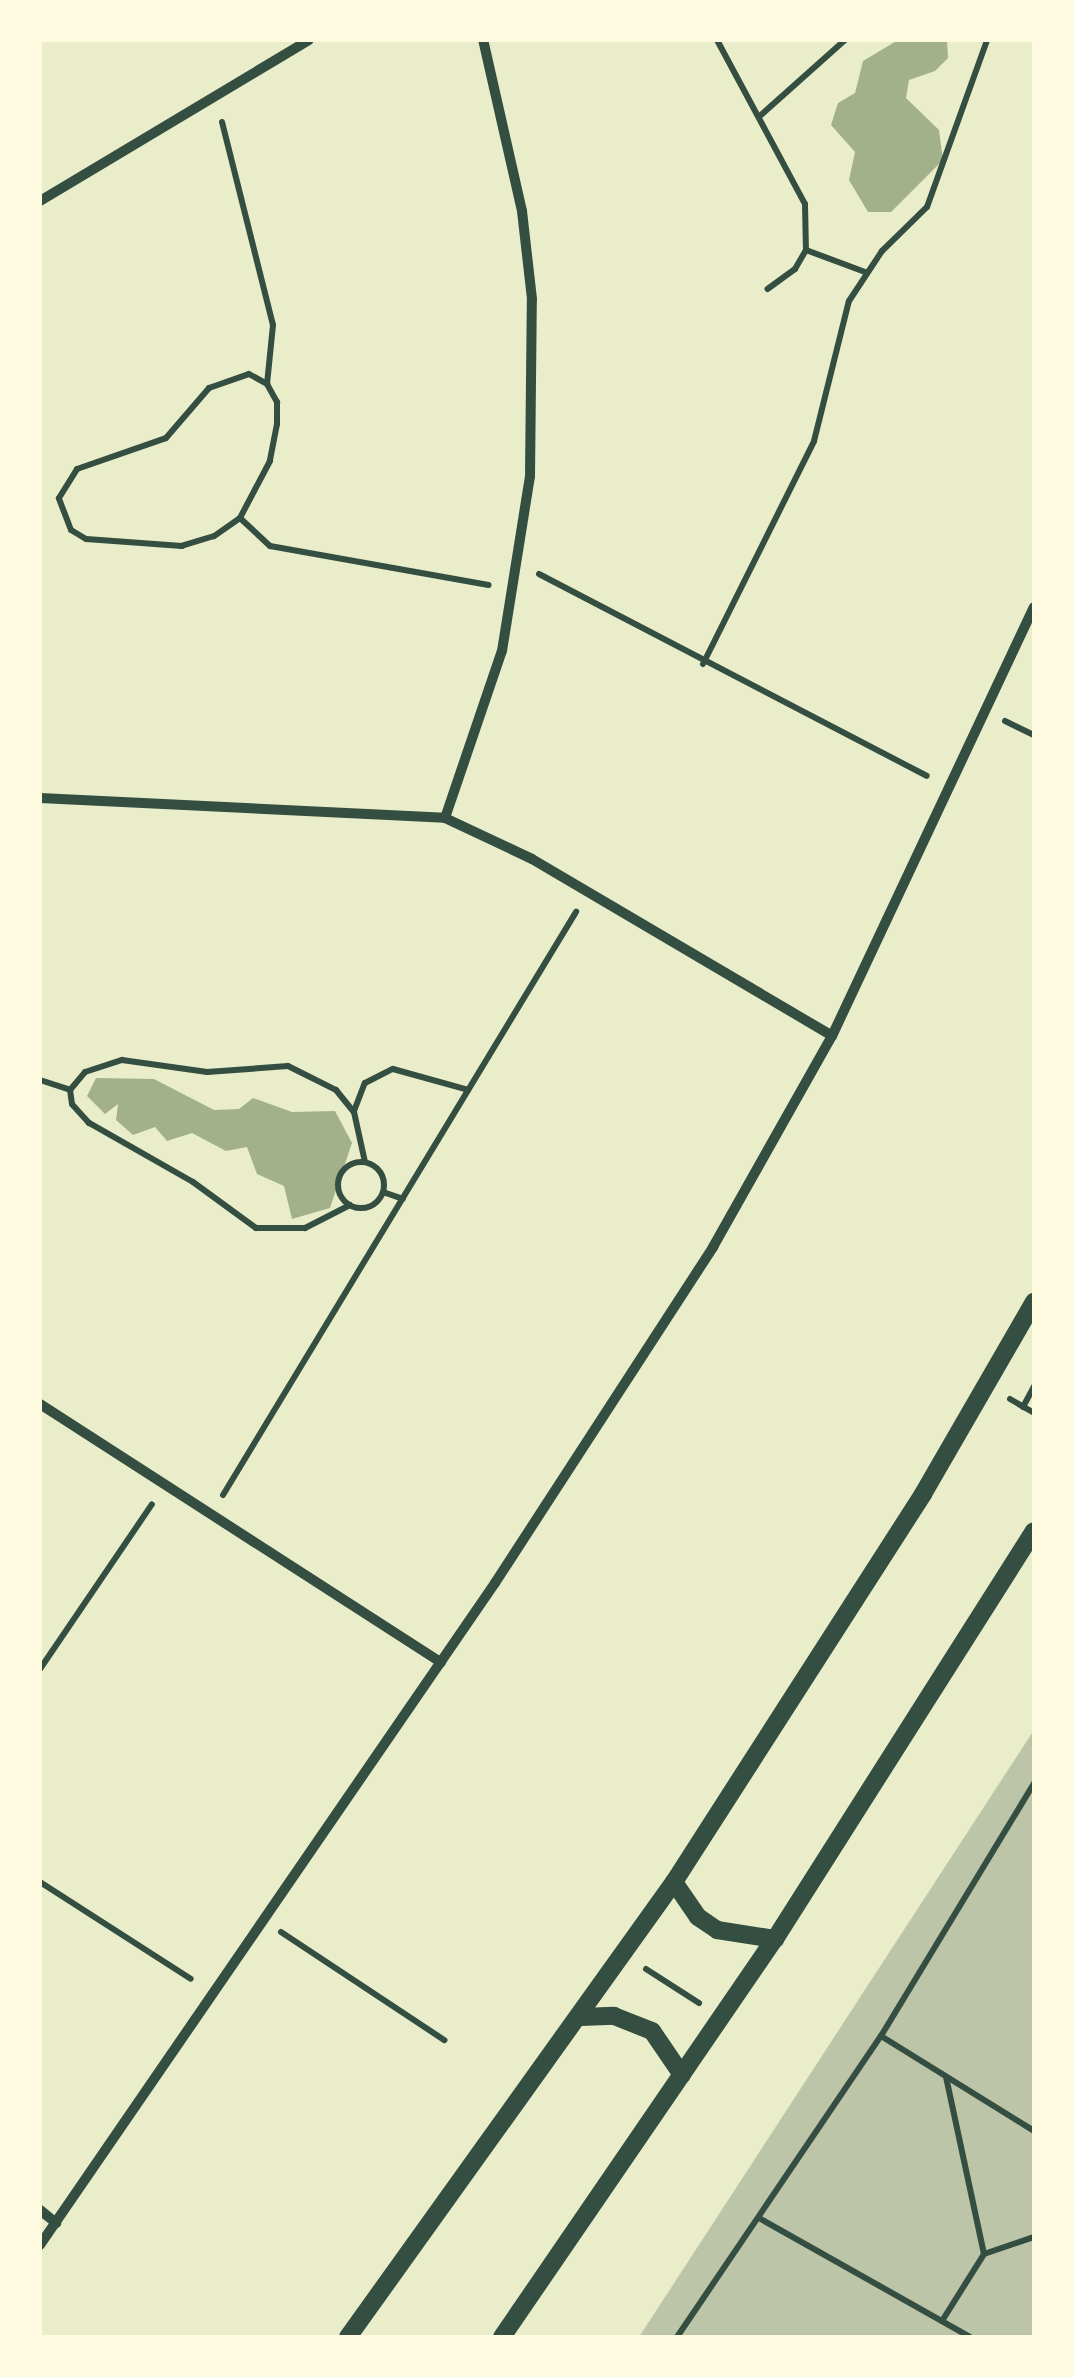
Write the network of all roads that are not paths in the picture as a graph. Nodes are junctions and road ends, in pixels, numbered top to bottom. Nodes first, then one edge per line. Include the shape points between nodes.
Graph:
1 (309, 40) edge
2 (483, 40) edge
3 (40, 201) edge
4 (1034, 608) edge
5 (40, 798) edge
6 (445, 818) junction
7 (832, 1036) junction
8 (1034, 1302) edge
9 (40, 1404) edge
10 (1034, 1531) edge
11 (440, 1662) junction
12 (674, 1882) junction
13 (775, 1939) junction
14 (581, 2017) junction
15 (682, 2075) junction
16 (40, 2210) edge
17 (56, 2223) junction
18 (40, 2245) edge
19 (348, 2337) edge
20 (502, 2337) edge

1 - 3 street
2 - 6 street via 522,211 535,388 520,564 477,736
4 - 7 street
5 - 6 street
6 - 7 street via 588,891
7 - 11 street via 713,1247
8 - 12 street via 923,1494
9 - 11 street
10 - 13 street
11 - 17 street
12 - 13 street via 698,1917 717,1930
12 - 14 street
13 - 15 street
14 - 15 street via 614,2016 642,2026 670,2051
14 - 19 street
15 - 20 street
16 - 17 street
17 - 18 street

